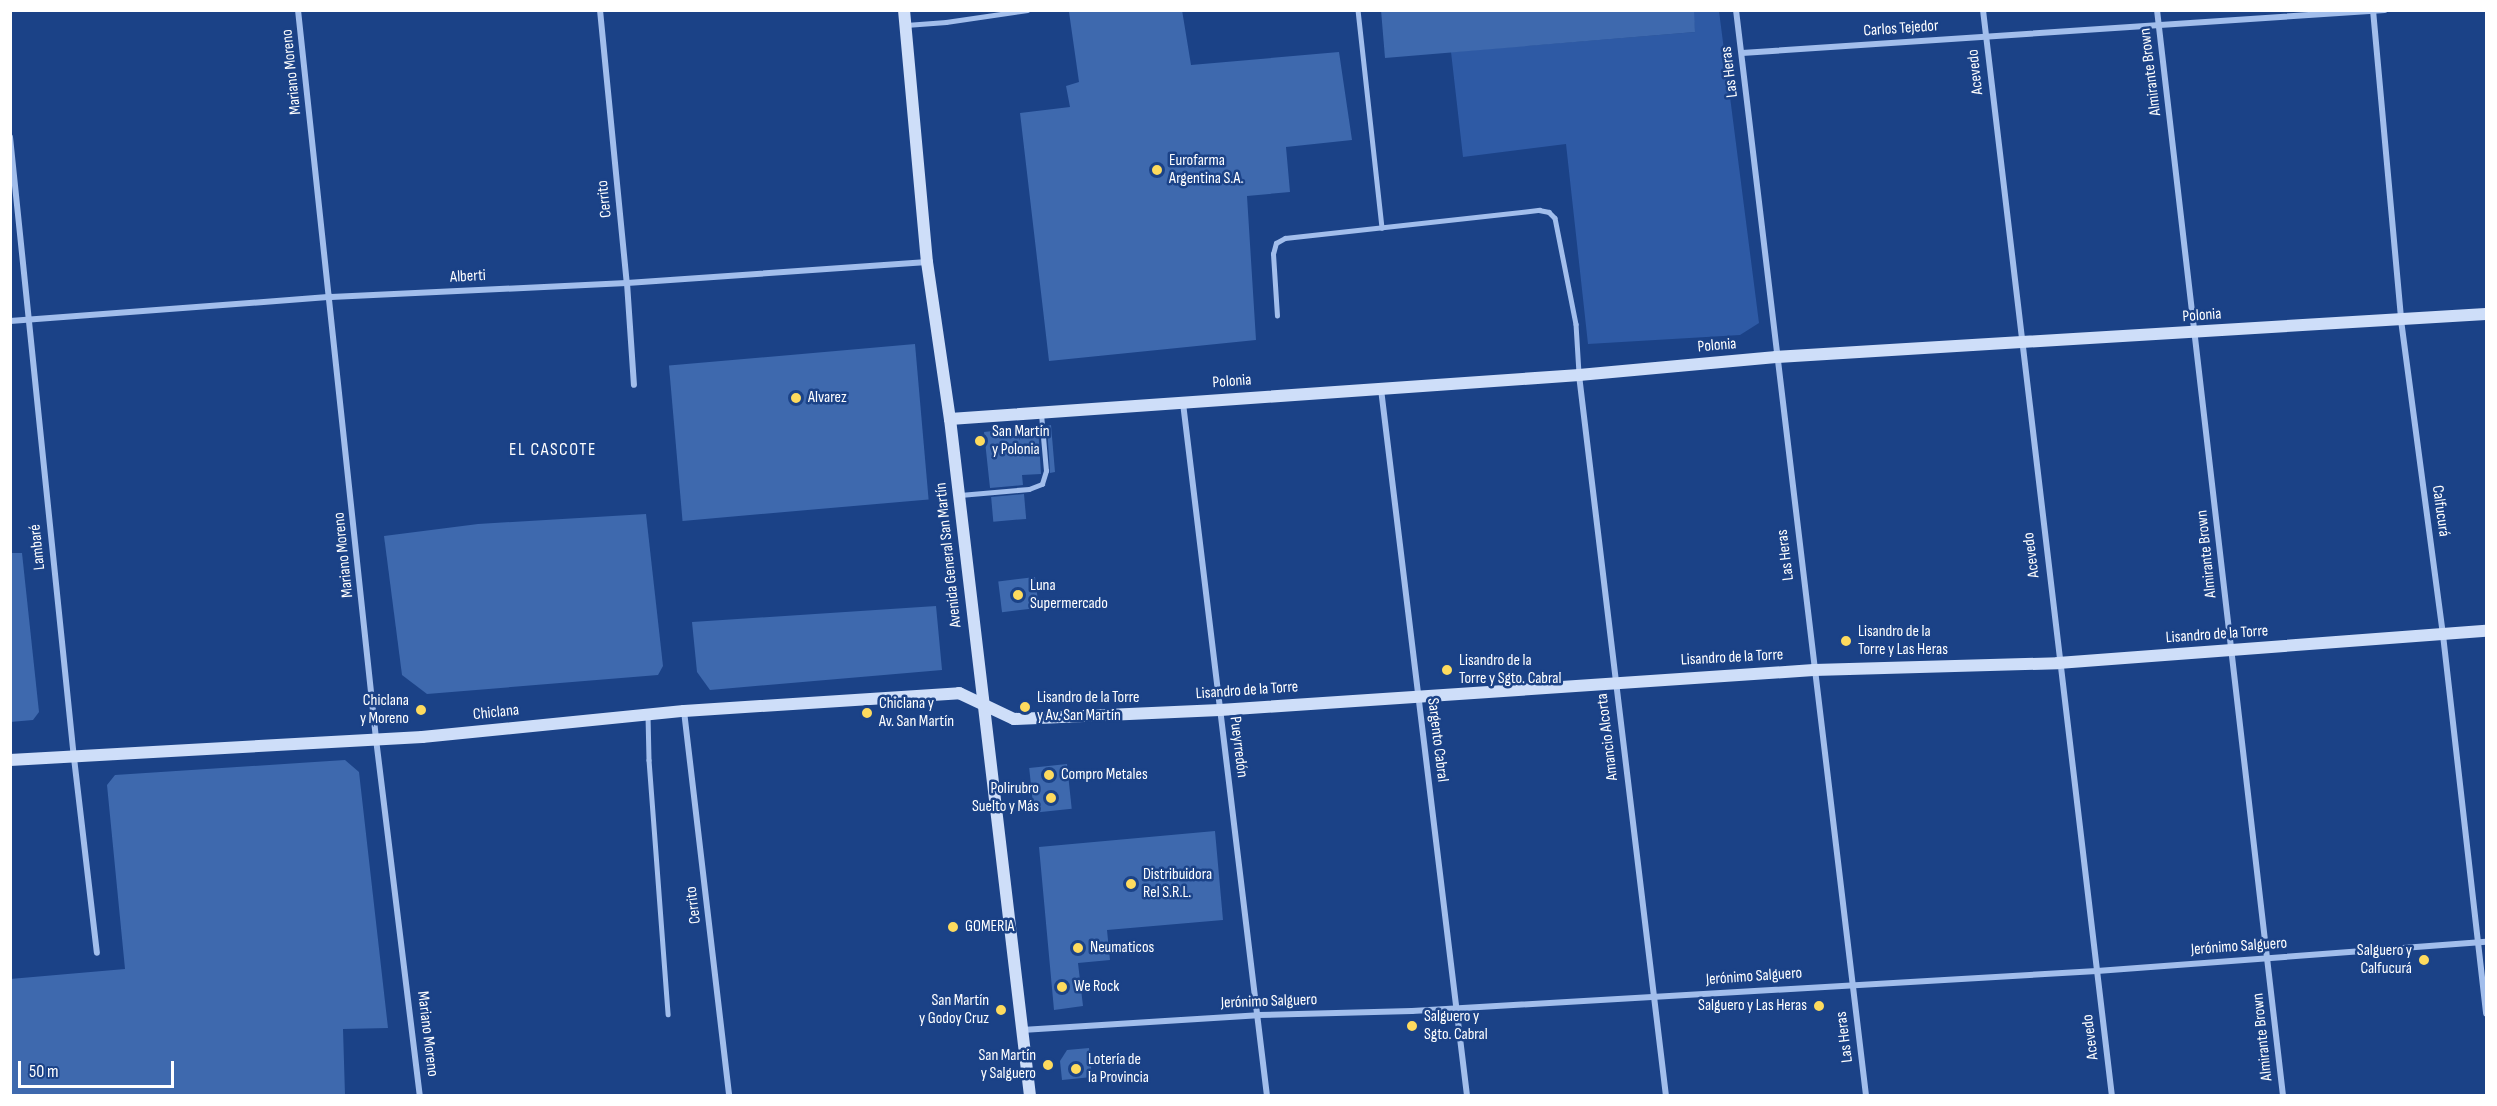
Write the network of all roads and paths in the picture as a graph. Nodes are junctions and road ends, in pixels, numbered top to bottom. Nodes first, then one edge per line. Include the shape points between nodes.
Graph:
1 (298, 10) edge
2 (600, 10) edge
3 (904, 10) edge
4 (1026, 10) edge
5 (1358, 10) edge
6 (1736, 10) edge
7 (1983, 10) edge
8 (2157, 10) edge
9 (2385, 10) edge
10 (2373, 11) edge
11 (2159, 24) junction
12 (906, 25) junction
13 (1986, 37) junction
14 (1742, 53) junction
15 (10, 137) edge
16 (1382, 228) junction
17 (927, 262) junction
18 (627, 283) junction
19 (331, 297) junction
20 (2487, 314) edge
21 (1276, 316) dead end
22 (29, 320) junction
23 (2401, 320) junction
24 (10, 321) edge
25 (2196, 333) junction
26 (2021, 343) junction
27 (1776, 357) junction
28 (1579, 375) junction
29 (634, 385) dead end
30 (1381, 388) junction
31 (1183, 403) junction
32 (1041, 411) junction
33 (950, 419) junction
34 (958, 495) junction
35 (2487, 632) edge
36 (2443, 635) junction
37 (2232, 650) junction
38 (2058, 663) junction
39 (1814, 670) junction
40 (1615, 682) junction
41 (1418, 695) junction
42 (982, 704) junction
43 (1220, 710) junction
44 (684, 711) junction
45 (648, 714) junction
46 (376, 739) junction
47 (74, 758) junction
48 (10, 760) edge
49 (2487, 942) edge
50 (2476, 943) junction
51 (97, 953) dead end
52 (2268, 959) junction
53 (2097, 971) junction
54 (1852, 985) junction
55 (1654, 997) junction
56 (1458, 1008) junction
57 (668, 1014) dead end
58 (2487, 1014) edge
59 (1258, 1015) junction
60 (1022, 1030) junction
61 (420, 1095) edge
62 (729, 1095) edge
63 (1030, 1095) edge
64 (1267, 1095) edge
65 (1467, 1095) edge
66 (1666, 1095) edge
67 (1866, 1095) edge
68 (2112, 1095) edge
69 (2283, 1095) edge

1 - 19 street, Mariano Moreno
2 - 18 street, Cerrito
3 - 12 street, Avenida General San Martín
4 - 12 lane
5 - 16 lane
6 - 14 street, Las Heras
7 - 13 street, Acevedo
8 - 11 street, Almirante Brown
9 - 10 street, Carlos Tejedor
10 - 11 street, Carlos Tejedor
10 - 23 street, Calfucurá
11 - 13 street, Carlos Tejedor
11 - 25 street, Almirante Brown
12 - 17 street, Avenida General San Martín
13 - 14 street, Carlos Tejedor
13 - 26 street, Acevedo
14 - 27 street, Las Heras
15 - 22 street, Lambaré
16 - 21 lane via 1285,238 1276,243
16 - 28 lane via 1549,212 1555,218 1576,324
17 - 18 street, Alberti
17 - 33 street, Avenida General San Martín
18 - 19 street, Alberti
18 - 29 street, Cerrito
19 - 22 street, Alberti
19 - 46 street, Mariano Moreno
20 - 23 street, Polonia
22 - 24 street, Alberti
22 - 47 street, Lambaré
23 - 25 street, Polonia
23 - 36 street, Calfucurá
25 - 26 street, Polonia
25 - 37 street, Almirante Brown
26 - 27 street, Polonia
26 - 38 street, Acevedo
27 - 28 street, Polonia
27 - 39 street, Las Heras
28 - 30 street, Polonia
28 - 40 street, Amancio Alcorta
30 - 31 street, Polonia
30 - 41 street, Sargento Cabral
31 - 32 street, Polonia
31 - 43 street, Pueyrredón
32 - 33 street, Polonia
32 - 34 lane via 1046,471 1042,484 1029,489
33 - 34 street, Avenida General San Martín
34 - 42 street, Avenida General San Martín
35 - 36 street, Lisandro de la Torre
36 - 37 street, Lisandro de la Torre
36 - 50 street, Calfucurá
37 - 38 street, Lisandro de la Torre
37 - 52 street, Almirante Brown
38 - 39 street, Lisandro de la Torre
38 - 53 street, Acevedo
39 - 40 street, Lisandro de la Torre
39 - 54 street, Las Heras
40 - 41 street, Lisandro de la Torre
40 - 55 street, Amancio Alcorta
41 - 43 street, Lisandro de la Torre
41 - 56 street, Sargento Cabral
42 - 43 street, Lisandro de la Torre via 1014,719
42 - 44 street, Chiclana via 958,693
42 - 60 street, Avenida General San Martín
43 - 59 street, Pueyrredón
44 - 45 street, Chiclana
44 - 62 street, Cerrito
45 - 46 street, Chiclana
45 - 57 lane
46 - 47 street, Chiclana
46 - 61 street, Mariano Moreno
47 - 48 street, Chiclana
47 - 51 street, Lambaré
49 - 50 street, Jerónimo Salguero
50 - 52 street, Jerónimo Salguero
50 - 58 street, Calfucurá
52 - 53 street, Jerónimo Salguero
52 - 69 street, Almirante Brown
53 - 54 street, Jerónimo Salguero
53 - 68 street, Acevedo
54 - 55 street, Jerónimo Salguero
54 - 67 street, Las Heras
55 - 56 street, Jerónimo Salguero
55 - 66 street, Amancio Alcorta
56 - 59 street, Jerónimo Salguero
56 - 65 street, Sargento Cabral
59 - 60 street, Jerónimo Salguero
59 - 64 street, Pueyrredón
60 - 63 street, Avenida General San Martín

